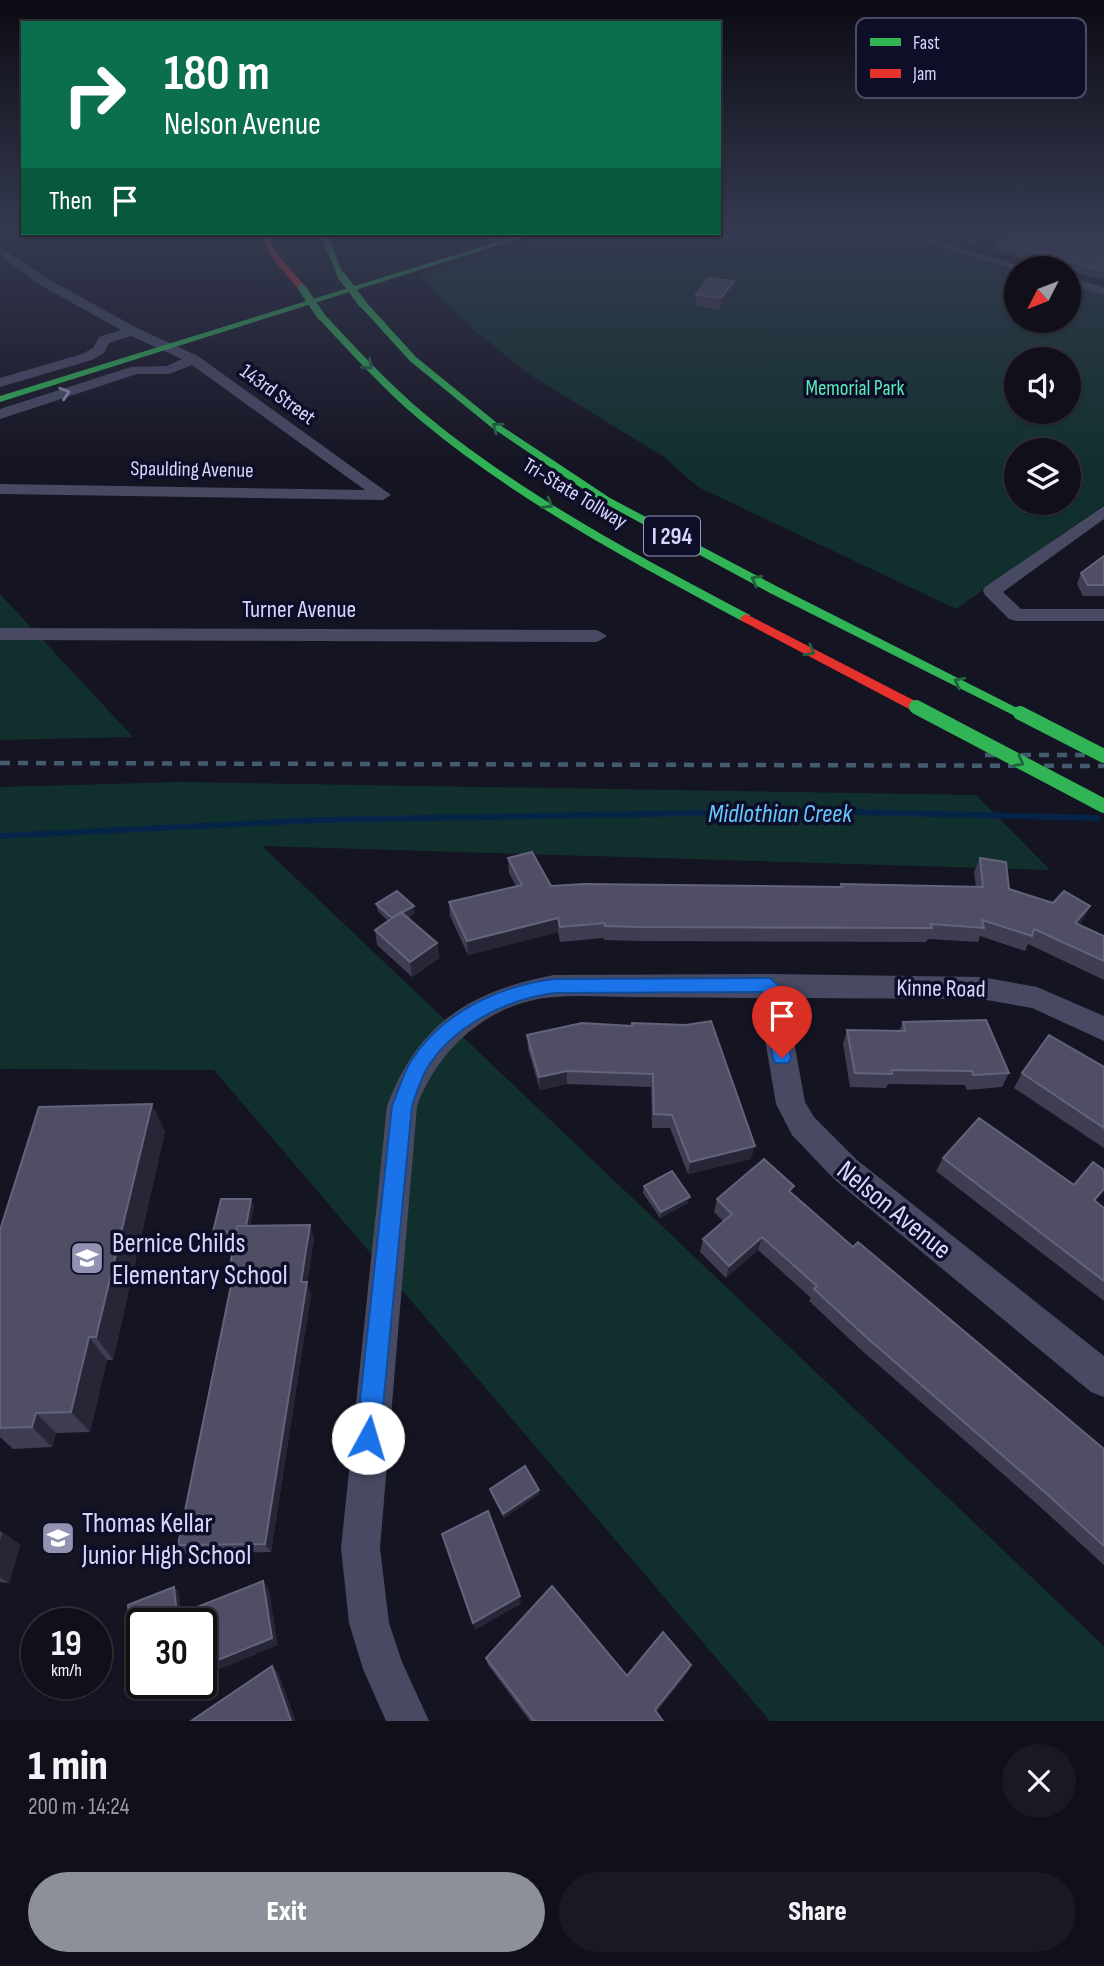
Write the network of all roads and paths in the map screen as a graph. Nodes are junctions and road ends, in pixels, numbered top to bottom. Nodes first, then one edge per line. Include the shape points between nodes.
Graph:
1 (90, 307) edge
2 (295, 307) edge
3 (314, 307) edge
4 (366, 307) edge
5 (132, 331) junction
6 (169, 347) junction
7 (193, 359) junction
8 (0, 383) edge
9 (0, 398) edge
10 (0, 414) edge
11 (0, 489) edge
12 (383, 495) joint
13 (1104, 511) edge
14 (1104, 615) edge
15 (0, 634) edge
16 (597, 636) dead end
17 (1104, 755) edge
18 (1104, 806) edge
19 (770, 985) junction
20 (1104, 1030) edge
21 (1104, 1379) edge
22 (408, 1721) edge

1 - 5 street, 143rd Street
2 - 6 main road
3 -> 18 main road, Tri-State Tollway / I 294, bridge via 438,428 543,502 719,602
17 -> 4 main road, Tri-State Tollway / I 294, bridge via 774,590 606,500 494,425 413,359
5 - 6 street, 143rd Street
5 - 8 street via 104,340 99,350 87,357
6 - 7 street, 143rd Street
6 - 9 main road
10 -> 7 street via 136,370 169,370
7 - 12 street, 143rd Street
11 - 12 street, Spaulding Avenue
13 - 14 street via 992,590 1016,615
15 - 16 street, Turner Avenue
19 - 20 street, Kinne Road via 1005,990 1067,1010
19 - 21 street, Nelson Avenue via 786,1082 803,1126 846,1170
19 - 22 street, Kinne Road via 526,990 477,1011 439,1040 407,1088 360,1518 359,1570 377,1655

